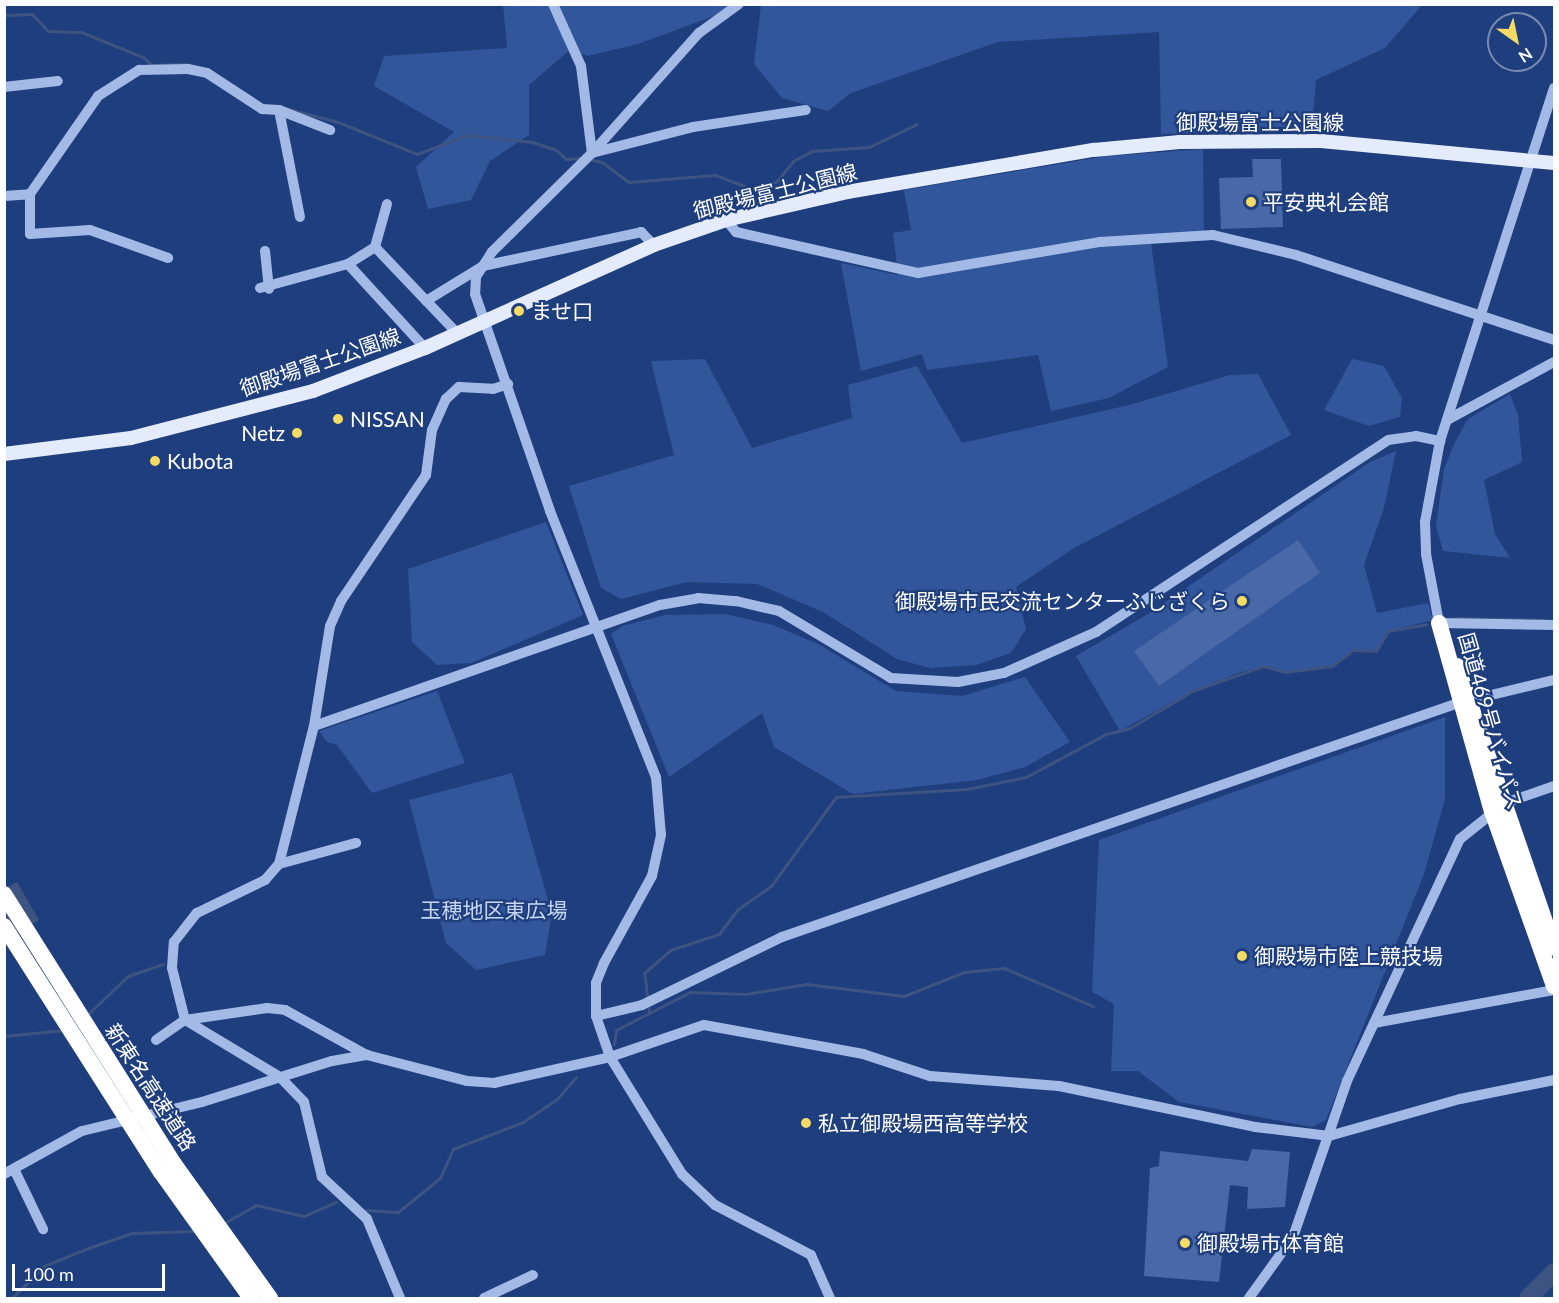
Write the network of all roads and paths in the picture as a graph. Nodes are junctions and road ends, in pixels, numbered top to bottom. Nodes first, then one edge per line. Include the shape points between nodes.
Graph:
1 (553, 4) edge
2 (739, 4) edge
3 (58, 81) dead end
4 (4, 87) edge
5 (1554, 88) edge
6 (279, 110) junction
7 (806, 110) dead end
8 (330, 130) dead end
9 (592, 153) junction
10 (1533, 162) junction
11 (1554, 163) edge
12 (30, 194) junction
13 (4, 196) edge
14 (387, 204) dead end
15 (300, 217) dead end
16 (726, 220) junction
17 (654, 245) junction
18 (375, 247) junction
19 (265, 250) dead end
20 (168, 258) dead end
21 (348, 264) junction
22 (483, 266) junction
23 (426, 301) junction
24 (1483, 315) junction
25 (484, 321) junction
26 (457, 333) junction
27 (1554, 340) edge
28 (425, 348) junction
29 (1554, 362) edge
30 (508, 384) junction
31 (1447, 420) junction
32 (1440, 441) junction
33 (4, 454) edge
34 (1439, 623) junction
35 (1554, 625) edge
36 (599, 627) junction
37 (1554, 680) edge
38 (1465, 702) junction
39 (314, 726) junction
40 (1554, 786) edge
41 (1499, 807) junction
42 (356, 843) dead end
43 (279, 864) junction
44 (4, 894) edge
45 (4, 926) edge
46 (1554, 948) edge
47 (1554, 988) edge
48 (596, 1016) junction
49 (185, 1020) junction
50 (1374, 1023) junction
51 (156, 1040) dead end
52 (367, 1055) junction
53 (610, 1057) junction
54 (280, 1077) junction
55 (1554, 1080) edge
56 (1329, 1136) junction
57 (9, 1171) edge
58 (43, 1228) dead end
59 (533, 1275) dead end
60 (251, 1299) edge
61 (270, 1299) edge
62 (400, 1299) edge
63 (484, 1299) edge
64 (830, 1299) edge
65 (1249, 1299) edge

1 - 9 street via 581,66
2 - 9 street via 699,33
3 - 4 street
5 - 10 street
6 - 8 street
6 - 12 street via 262,109 207,73 139,70 98,96
6 - 15 street
7 - 9 street via 693,127
9 - 22 street via 504,238
10 - 11 main road, 御殿場富士公園線
10 - 16 main road, 御殿場富士公園線 via 1321,141 1180,142 1094,150 858,190
10 - 24 street
12 - 13 street
12 - 20 street via 30,234 90,230
14 - 18 street
16 - 17 main road, 御殿場富士公園線
16 - 24 street via 728,228 736,232 918,273 1100,242 1213,235 1296,255
17 - 22 street via 640,232
17 - 25 main road, 御殿場富士公園線
18 - 21 street
18 - 23 street
19 - 21 street via 265,289
21 - 28 street
22 - 23 street
22 - 25 street via 475,294
23 - 26 street
24 - 27 street
24 - 31 street
25 - 26 main road, 御殿場富士公園線
25 - 30 street
26 - 28 main road, 御殿場富士公園線
28 - 33 main road, 御殿場富士公園線 via 314,390 206,422 131,438
29 - 31 street
30 - 36 street via 550,511
30 - 39 street via 493,389 459,387 436,415 426,474 330,626
31 - 32 street
32 - 34 street via 1425,522 1426,554
32 - 36 street via 1416,436 1388,440 1096,632 1004,673 958,682 891,678 779,611 736,601 698,598 660,605
34 - 35 street
34 - 38 highway, 国道469号バイパス
36 - 39 street
36 - 48 street via 656,777 661,835 652,876 596,983
37 - 38 street
38 - 41 highway, 国道469号バイパス
38 - 48 street via 782,937 642,1005
39 - 43 street
40 - 41 street
41 - 46 highway, 国道469号バイパス
41 - 47 highway, 国道469号バイパス
41 - 50 street via 1468,830 1451,855
42 - 43 street
43 - 49 street via 265,880 197,913 184,924 174,942 172,968
44 - 61 highway, 新東名高速道路, bridge via 174,1164
45 - 60 highway, 新東名高速道路, bridge via 154,1163
47 - 50 street
48 - 53 street
49 - 51 street
49 - 52 street via 285,1010
49 - 54 street
50 - 56 street via 1347,1080
52 - 53 street via 467,1081 494,1083
52 - 54 street
53 - 56 street via 689,1028 722,1025 863,1054 930,1076 1059,1086 1255,1127
53 - 64 street via 682,1174 715,1205 810,1255
54 - 57 street via 82,1131
54 - 62 street via 304,1102 322,1177 367,1219
55 - 56 street via 1460,1099
56 - 65 street via 1293,1237
57 - 58 street
59 - 63 street

